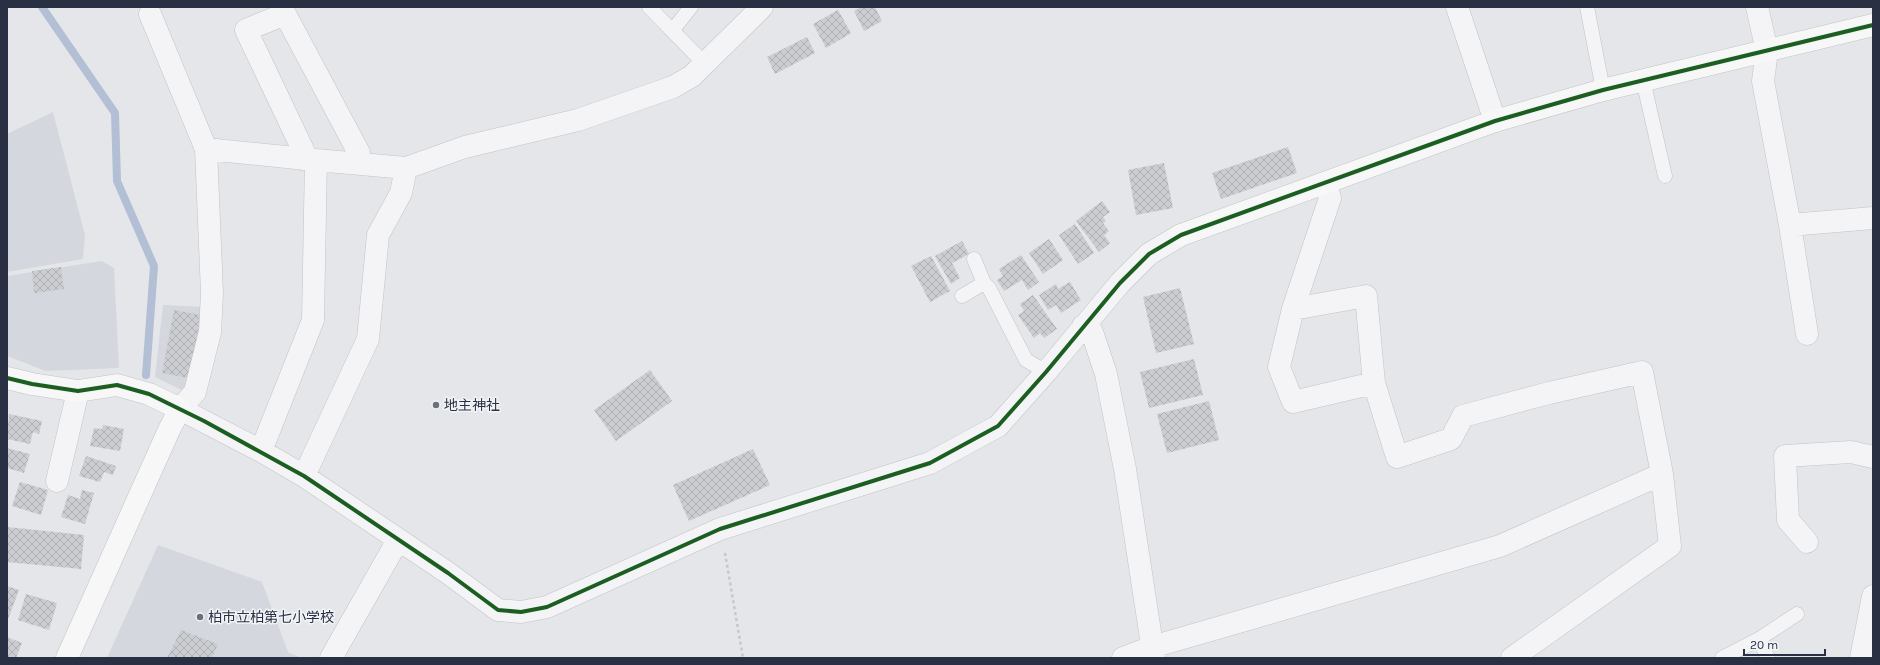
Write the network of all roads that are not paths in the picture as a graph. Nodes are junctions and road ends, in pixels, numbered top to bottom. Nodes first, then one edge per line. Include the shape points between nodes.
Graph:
1 (649, 7) edge
2 (691, 7) edge
3 (762, 7) edge
4 (1457, 7) edge
5 (1587, 7) edge
6 (1757, 7) edge
7 (150, 14) dead end
8 (1873, 25) edge
9 (672, 31) junction
10 (1767, 51) junction
11 (706, 62) junction
12 (1643, 80) junction
13 (1603, 90) junction
14 (1495, 121) junction
15 (206, 149) junction
16 (309, 159) junction
17 (358, 164) junction
18 (406, 168) junction
19 (1665, 176) dead end
20 (1325, 182) junction
21 (1873, 218) edge
22 (1790, 225) junction
23 (974, 259) dead end
24 (984, 283) junction
25 (962, 296) dead end
26 (1293, 309) junction
27 (1082, 326) junction
28 (1807, 334) dead end
29 (1046, 372) junction
30 (7, 378) edge
31 (1374, 383) junction
32 (78, 391) junction
33 (180, 409) junction
34 (261, 451) junction
35 (1873, 457) edge
36 (1662, 474) junction
37 (304, 476) junction
38 (57, 481) dead end
39 (398, 540) junction
40 (1807, 542) dead end
41 (1873, 596) edge
42 (1797, 614) dead end
43 (1759, 639) junction
44 (1153, 653) edge
45 (67, 658) edge
46 (331, 658) edge
47 (1123, 658) edge
48 (1512, 658) edge
49 (1722, 658) edge
50 (1768, 658) edge
51 (1861, 658) edge

1 - 9 lane
2 - 9 lane
3 - 11 street
4 - 14 street
5 - 13 lane
6 - 10 street
7 - 15 street
8 - 10 street
9 - 11 lane
10 - 12 street
10 - 22 street via 1763,82
11 - 18 street via 692,76 673,87 578,120 465,147
12 - 13 street
12 - 19 lane
13 - 14 street
14 - 20 street
15 - 16 street
15 - 33 street via 212,293 210,332 195,392
16 - 17 street
16 - 17 street via 246,30 285,14 359,153
16 - 34 street via 313,320
17 - 18 street
18 - 37 street via 401,193 378,235 368,339
20 - 26 street via 1330,198
20 - 27 street via 1181,235 1149,254 1120,282
21 - 22 street
22 - 28 street
23 - 24 lane
24 - 25 lane
24 - 29 lane via 1026,360
26 - 31 street via 1366,296
26 - 31 street via 1279,367 1293,402
27 - 29 street
27 - 44 street via 1092,332 1106,374 1125,469
29 - 39 street via 998,426 930,463 720,529 547,607 521,612 498,610
30 - 32 street
31 - 36 street via 1397,457 1451,439 1463,416 1642,372
32 - 33 street via 116,385 149,394
32 - 38 street
33 - 34 street
33 - 45 street
34 - 37 street
35 - 40 street via 1852,452 1785,456 1788,520
36 - 44 street via 1500,546
36 - 48 street via 1670,546
37 - 39 street
39 - 46 street
41 - 51 street
42 - 43 lane
43 - 49 lane
43 - 50 lane
44 - 47 street

